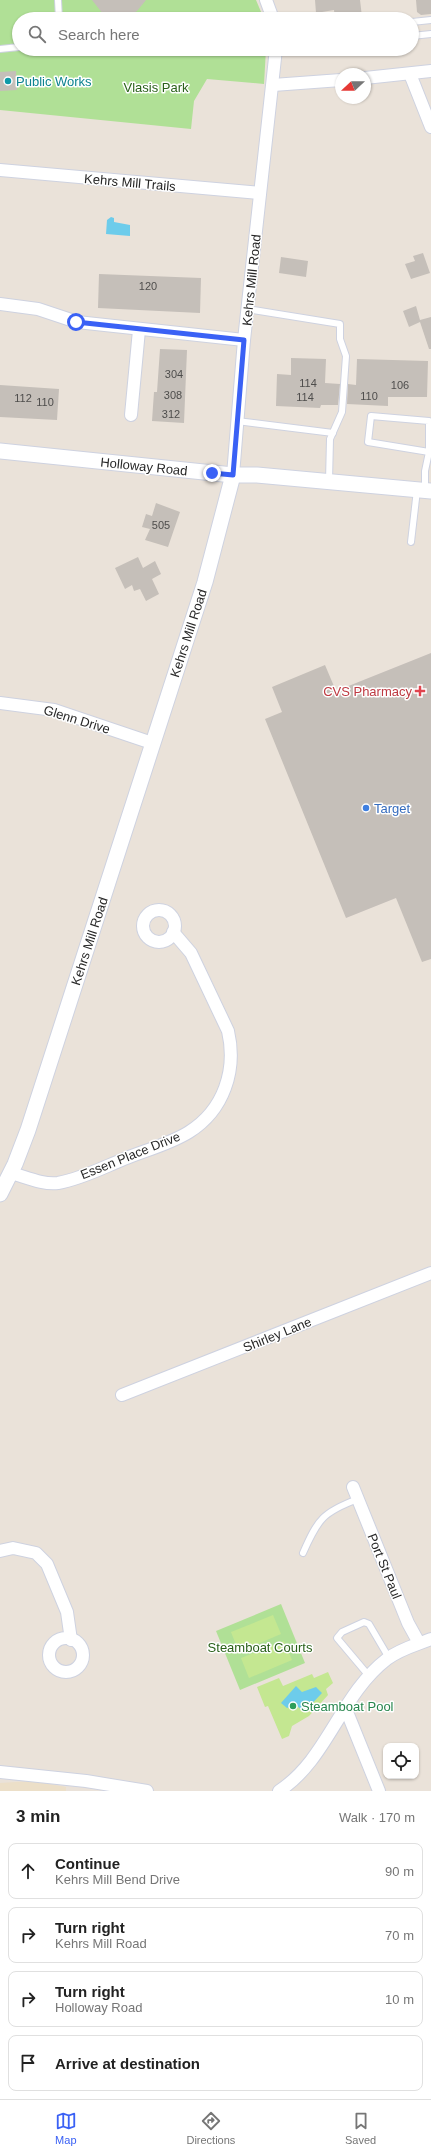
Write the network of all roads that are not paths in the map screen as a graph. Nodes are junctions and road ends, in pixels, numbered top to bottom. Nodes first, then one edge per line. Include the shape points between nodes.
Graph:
1 (58, 0) edge
2 (266, 0) edge
3 (59, 12) edge
4 (270, 12) edge
5 (431, 20) edge
6 (419, 21) edge
7 (431, 34) edge
8 (419, 35) edge
9 (12, 47) edge
10 (0, 48) edge
11 (275, 56) edge
12 (431, 71) edge
13 (410, 74) junction
14 (371, 77) edge
15 (335, 80) edge
16 (273, 84) junction
17 (431, 127) edge
18 (0, 170) edge
19 (260, 193) junction
20 (0, 304) edge
21 (247, 309) junction
22 (139, 330) junction
23 (244, 340) junction
24 (131, 415) dead end
25 (237, 421) junction
26 (333, 433) junction
27 (0, 452) edge
28 (430, 452) edge
29 (233, 475) junction
30 (329, 482) junction
31 (425, 490) edge
32 (411, 542) dead end
33 (0, 703) edge
34 (152, 743) junction
35 (173, 932) dead end
36 (11, 1173) junction
37 (0, 1194) edge
38 (431, 1273) edge
39 (122, 1394) dead end
40 (353, 1487) dead end
41 (358, 1499) junction
42 (0, 1551) edge
43 (303, 1553) dead end
44 (431, 1638) edge
45 (71, 1640) dead end
46 (419, 1643) junction
47 (389, 1658) junction
48 (369, 1676) junction
49 (345, 1707) junction
50 (0, 1772) edge
51 (87, 1786) edge
52 (147, 1791) edge
53 (279, 1791) edge
54 (379, 1791) edge

1 - 3 lane
2 - 4 street
5 - 6 lane
7 - 8 lane
9 - 10 lane
11 - 16 street, Kehrs Mill Road
12 - 13 street
13 - 14 street
13 - 17 street
15 - 16 street
16 - 19 street, Kehrs Mill Road
18 - 19 street, Kehrs Mill Trails
19 - 21 street, Kehrs Mill Road
20 - 22 street via 38,309 76,322
21 - 23 street, Kehrs Mill Road
21 - 26 lane via 340,324 340,339 346,356 342,412
22 - 23 street
22 - 24 street
23 - 25 street, Kehrs Mill Road
25 - 26 lane
25 - 29 street, Kehrs Mill Road
26 - 30 lane via 330,439
27 - 29 street, Holloway Road
28 - 28 lane via 368,442 371,416 429,421
28 - 31 lane via 425,472
29 - 30 street, Holloway Road
29 - 34 street, Kehrs Mill Road via 205,582
30 - 31 street, Holloway Road
31 - 32 lane
33 - 34 street, Glenn Drive via 54,710
34 - 36 street, Kehrs Mill Road via 28,1130
35 - 36 street, Essen Place Drive via 191,953 228,1031 231,1045 230,1075 218,1103 201,1123 177,1138 83,1175 58,1183
36 - 37 street, Kehrs Mill Road
38 - 39 street, Shirley Lane
40 - 41 street, Port St Paul
41 - 43 lane via 334,1508 324,1516 314,1527
41 - 46 street, Port St Paul via 408,1623
42 - 45 street via 13,1548 36,1552 47,1564 67,1612
44 - 46 street
46 - 47 street
47 - 48 street
47 - 48 lane via 369,1624 364,1622 342,1632 337,1638
48 - 49 street
49 - 53 street via 318,1753 299,1775
49 - 54 street
50 - 51 street
51 - 52 street

